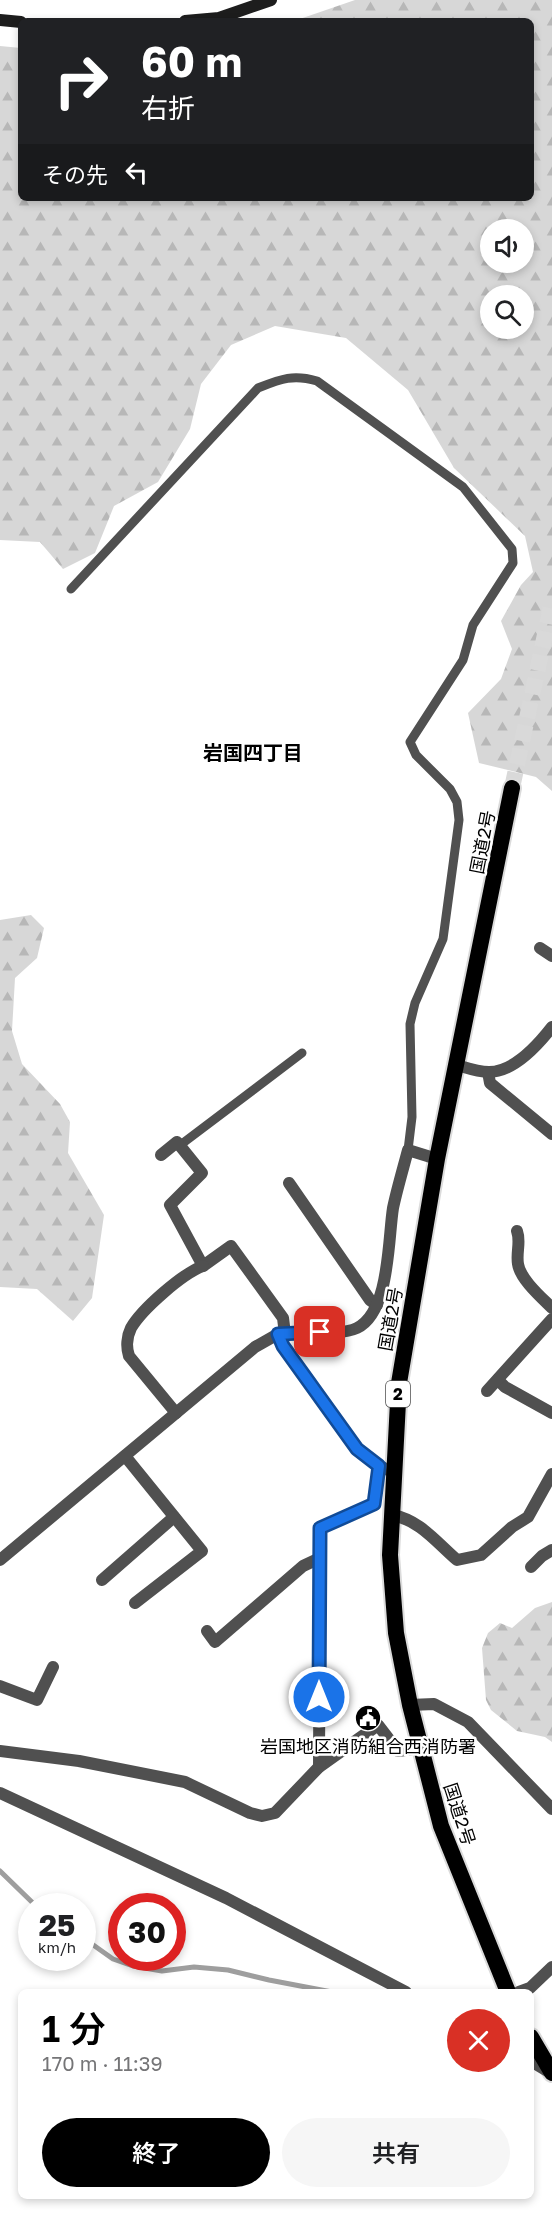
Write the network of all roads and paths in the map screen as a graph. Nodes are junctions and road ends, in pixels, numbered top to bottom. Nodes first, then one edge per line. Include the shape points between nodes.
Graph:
1 (271, 0) edge
2 (219, 18) edge
3 (0, 20) edge
4 (18, 22) edge
5 (71, 589) dead end
6 (512, 788) tunnel mouth
7 (540, 948) dead end
8 (552, 956) edge
9 (552, 1027) edge
10 (302, 1053) dead end
11 (457, 1065) junction
12 (488, 1072) junction
13 (552, 1134) edge
14 (179, 1146) junction
15 (408, 1150) junction
16 (161, 1155) dead end
17 (437, 1159) junction
18 (289, 1183) dead end
19 (517, 1231) dead end
20 (203, 1266) junction
21 (377, 1305) junction
22 (552, 1308) edge
23 (552, 1319) edge
24 (282, 1334) junction
25 (498, 1380) junction
26 (487, 1391) dead end
27 (176, 1413) junction
28 (552, 1413) edge
29 (125, 1456) junction
30 (386, 1469) junction
31 (552, 1474) edge
32 (392, 1515) junction
33 (174, 1517) junction
34 (552, 1550) edge
35 (320, 1558) junction
36 (0, 1560) edge
37 (531, 1567) dead end
38 (102, 1580) dead end
39 (135, 1603) dead end
40 (207, 1631) dead end
41 (52, 1667) dead end
42 (0, 1686) edge
43 (410, 1705) junction
44 (421, 1748) junction
45 (0, 1751) edge
46 (319, 1767) junction
47 (0, 1793) edge
48 (552, 1809) edge
49 (552, 1967) edge
50 (400, 1989) edge
51 (508, 1989) edge
52 (523, 1989) edge
53 (534, 2042) edge
54 (534, 2063) edge
55 (552, 2073) edge

1 - 2 main road
3 - 4 main road
5 - 15 lane via 258,388 281,378 302,376 317,381 463,487 512,549 513,563 473,625 463,660 410,742 416,755 450,789 457,802 459,820 443,939 410,1024 412,1117
6 - 11 highway, 国道2号 / 2
7 - 8 street
9 - 12 street via 533,1049 511,1065
10 - 14 lane
11 - 12 street
11 - 17 highway, 国道2号 / 2
12 - 13 street via 490,1083
14 - 16 street via 177,1142
14 - 20 street via 202,1173 170,1205
15 - 17 street
15 - 21 street via 393,1207
17 - 30 highway, 国道2号 / 2
18 - 21 street
19 - 22 street via 518,1265 531,1287
20 - 24 street via 231,1246 283,1318
20 - 27 street via 191,1270 156,1300 131,1329 126,1348
21 - 24 street via 368,1320 357,1328
23 - 25 street
24 - 27 street via 255,1347
24 - 30 street via 283,1346 357,1449
25 - 26 street
25 - 28 street
27 - 29 street
29 - 33 street
29 - 36 street
30 - 32 highway, 国道2号 / 2
30 - 35 street via 374,1504 320,1528
31 - 32 street via 528,1517 481,1555 457,1560 415,1522
32 - 43 highway, 国道2号 / 2 via 390,1555 396,1633
33 - 38 street
33 - 39 street via 202,1551
34 - 37 street
35 - 40 street via 303,1566 215,1642
35 - 46 street
41 - 42 street via 37,1700
43 - 44 highway, 国道2号 / 2
43 - 48 street via 434,1704 468,1722
44 - 46 street via 398,1751 378,1725
44 - 51 highway, 国道2号 / 2 via 441,1827
45 - 46 street via 79,1761 185,1782 262,1816 274,1814
47 - 50 street via 226,1898
49 - 52 street via 530,1988
53 - 55 highway
54 - 55 street

